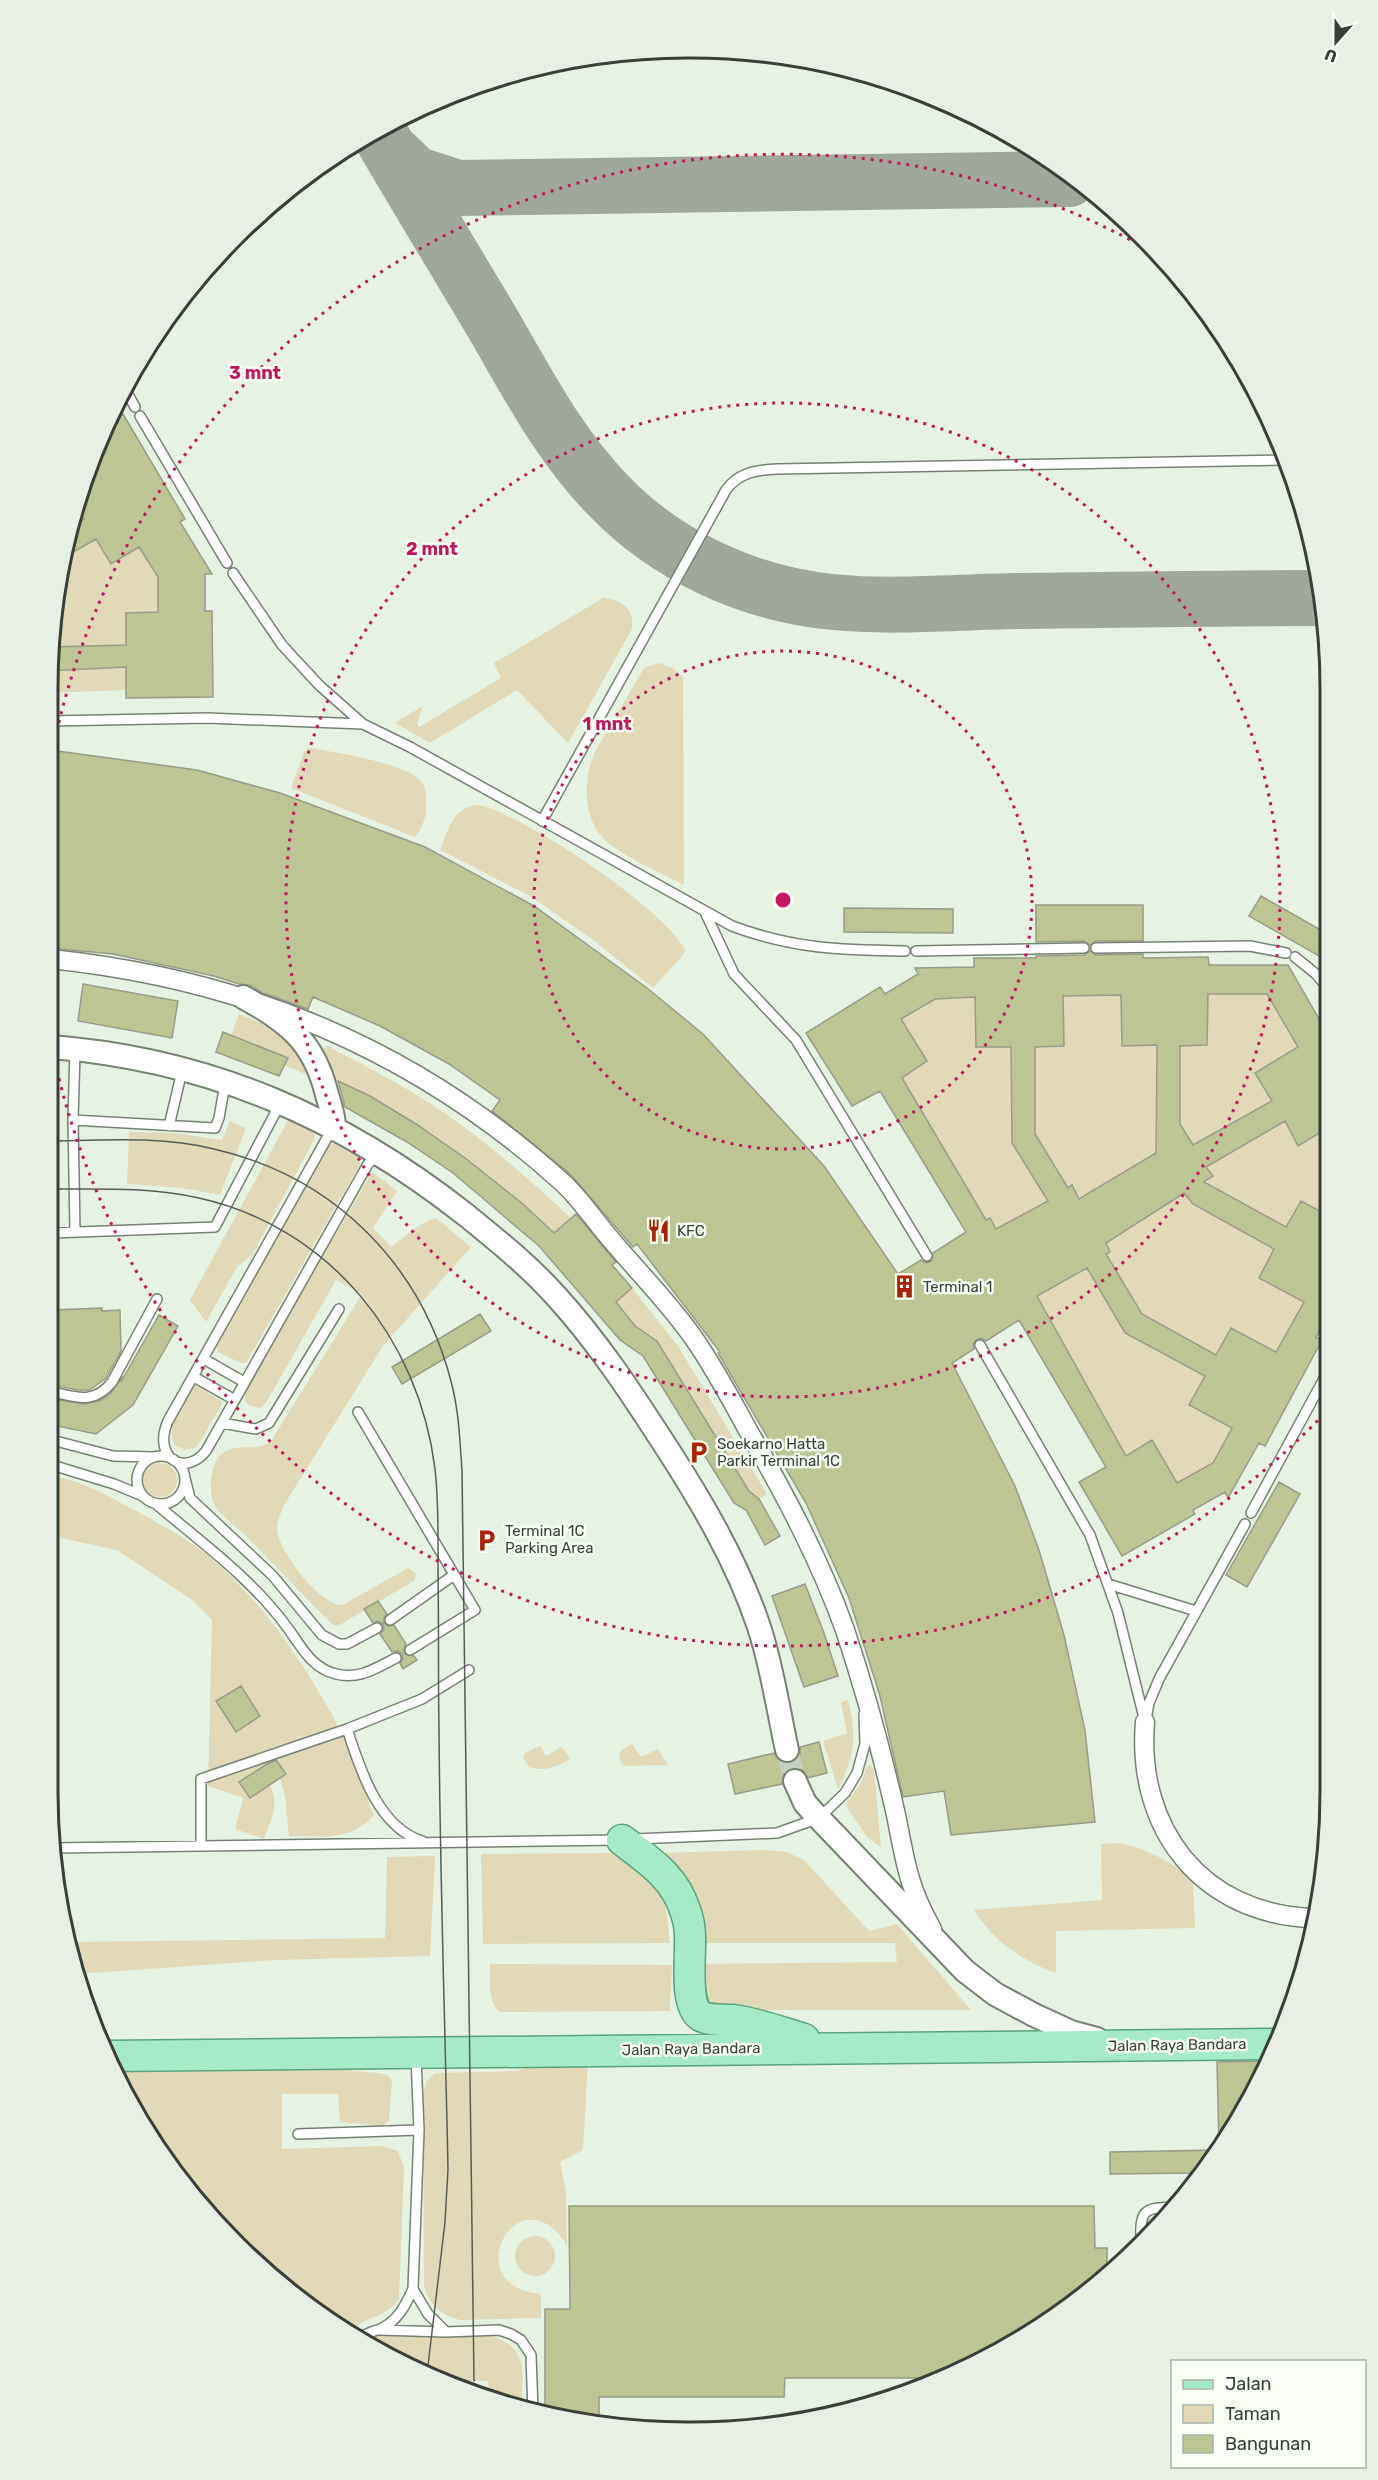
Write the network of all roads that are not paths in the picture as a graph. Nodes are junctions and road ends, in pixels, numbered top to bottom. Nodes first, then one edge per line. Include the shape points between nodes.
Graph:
1 (130, 399) edge
2 (135, 407) dead end
3 (140, 416) dead end
4 (1276, 460) edge
5 (227, 563) dead end
6 (233, 573) dead end
7 (58, 722) edge
8 (363, 724) junction
9 (542, 821) junction
10 (705, 912) junction
11 (1084, 948) dead end
12 (1096, 948) dead end
13 (905, 951) dead end
14 (916, 951) dead end
15 (58, 960) edge
16 (1320, 979) edge
17 (243, 997) junction
18 (58, 1047) edge
19 (75, 1048) junction
20 (183, 1068) junction
21 (225, 1081) junction
22 (281, 1102) junction
23 (73, 1120) junction
24 (169, 1126) junction
25 (334, 1127) junction
26 (390, 1159) junction
27 (75, 1232) junction
28 (58, 1233) edge
29 (927, 1256) dead end
30 (157, 1299) dead end
31 (339, 1309) dead end
32 (980, 1345) dead end
33 (204, 1359) junction
34 (194, 1377) junction
35 (244, 1382) junction
36 (1320, 1386) edge
37 (58, 1393) edge
38 (233, 1399) junction
39 (358, 1412) dead end
40 (222, 1423) junction
41 (58, 1442) edge
42 (154, 1457) junction
43 (173, 1459) junction
44 (58, 1467) edge
45 (185, 1478) junction
46 (143, 1496) junction
47 (156, 1504) junction
48 (1251, 1513) dead end
49 (1245, 1524) dead end
50 (454, 1575) junction
51 (1108, 1584) junction
52 (1196, 1611) junction
53 (390, 1620) dead end
54 (377, 1628) dead end
55 (410, 1650) dead end
56 (396, 1658) dead end
57 (469, 1670) dead end
58 (863, 1688) junction
59 (1145, 1722) junction
60 (347, 1730) junction
61 (787, 1750) tunnel mouth
62 (795, 1781) tunnel mouth
63 (819, 1818) junction
64 (622, 1840) junction
65 (430, 1843) junction
66 (201, 1845) junction
67 (62, 1848) edge
68 (1306, 1917) edge
69 (942, 1948) junction
70 (1266, 2044) edge
71 (1121, 2046) junction
72 (832, 2048) junction
73 (416, 2052) junction
74 (117, 2056) edge
75 (419, 2130) junction
76 (298, 2134) dead end
77 (1162, 2208) edge
78 (1142, 2230) edge
79 (413, 2289) junction
80 (378, 2330) junction
81 (446, 2332) junction
82 (367, 2333) edge
83 (532, 2401) edge

1 - 2 lane
3 - 5 lane
4 - 9 lane via 777,469 747,473 726,490
6 - 8 lane via 282,645
7 - 8 lane via 207,718
8 - 9 lane
9 - 10 lane
10 - 13 lane via 762,937 797,946
10 - 29 lane via 734,974 796,1040
11 - 14 lane
12 - 16 lane via 1250,946 1290,955
15 - 17 street via 142,971
17 - 25 street via 288,1025 304,1042 322,1074
17 - 58 street via 305,1020 395,1062 487,1120 565,1185 695,1340 794,1510 843,1627
18 - 19 street
19 - 20 street
19 - 23 lane
20 - 21 street
20 - 24 lane
21 - 22 street
21 - 24 lane via 215,1128
22 - 25 street
22 - 27 lane via 215,1227
23 - 24 lane
23 - 27 lane
25 - 26 street
25 - 33 lane
26 - 35 lane via 376,1158 368,1164
26 - 61 street via 506,1246 538,1277 568,1309 642,1408 716,1531 746,1596 759,1627
27 - 28 lane
30 - 37 lane via 104,1392 94,1397
31 - 40 lane via 269,1423 256,1429
32 - 51 lane via 1089,1535
33 - 34 lane
33 - 35 lane
34 - 38 lane
34 - 43 lane via 164,1430 164,1451
35 - 38 lane
36 - 48 lane
38 - 40 lane
39 - 50 lane
40 - 43 lane via 206,1451 196,1460
41 - 42 lane via 113,1456
42 - 43 lane
42 - 46 lane via 138,1474
43 - 45 lane
44 - 46 lane
45 - 47 lane via 177,1498
45 - 54 lane via 190,1498 273,1576 321,1635 347,1644
46 - 47 lane
47 - 56 lane via 251,1586 286,1624 314,1664 334,1674 358,1676
49 - 52 lane
50 - 53 lane
50 - 55 lane via 475,1610
51 - 52 lane
51 - 59 lane
52 - 59 lane via 1159,1679
57 - 60 lane via 422,1699
58 - 63 lane via 862,1758 845,1793
58 - 69 street via 906,1870 922,1913
59 - 68 street via 1144,1760 1153,1804 1174,1846 1204,1880 1225,1895 1269,1914
60 - 65 lane via 361,1768 386,1814 406,1834
60 - 66 lane via 201,1779
62 - 63 street via 805,1803
63 - 64 lane via 777,1833
63 - 69 street
64 - 65 lane
64 - 72 main road via 659,1868 686,1911 694,2010 701,2016 757,2025
65 - 66 lane
66 - 67 lane
69 - 71 street via 995,1994 1071,2032
70 - 71 main road, Jalan Raya Bandara
71 - 72 main road, Jalan Raya Bandara
72 - 73 main road, Jalan Raya Bandara
73 - 74 main road, Jalan Raya Bandara
73 - 75 lane
75 - 76 lane
75 - 79 lane
77 - 78 lane via 1144,2211
79 - 80 lane via 397,2317
79 - 81 lane via 428,2314
80 - 81 lane
80 - 82 lane
81 - 83 lane via 499,2330 521,2340 533,2364

